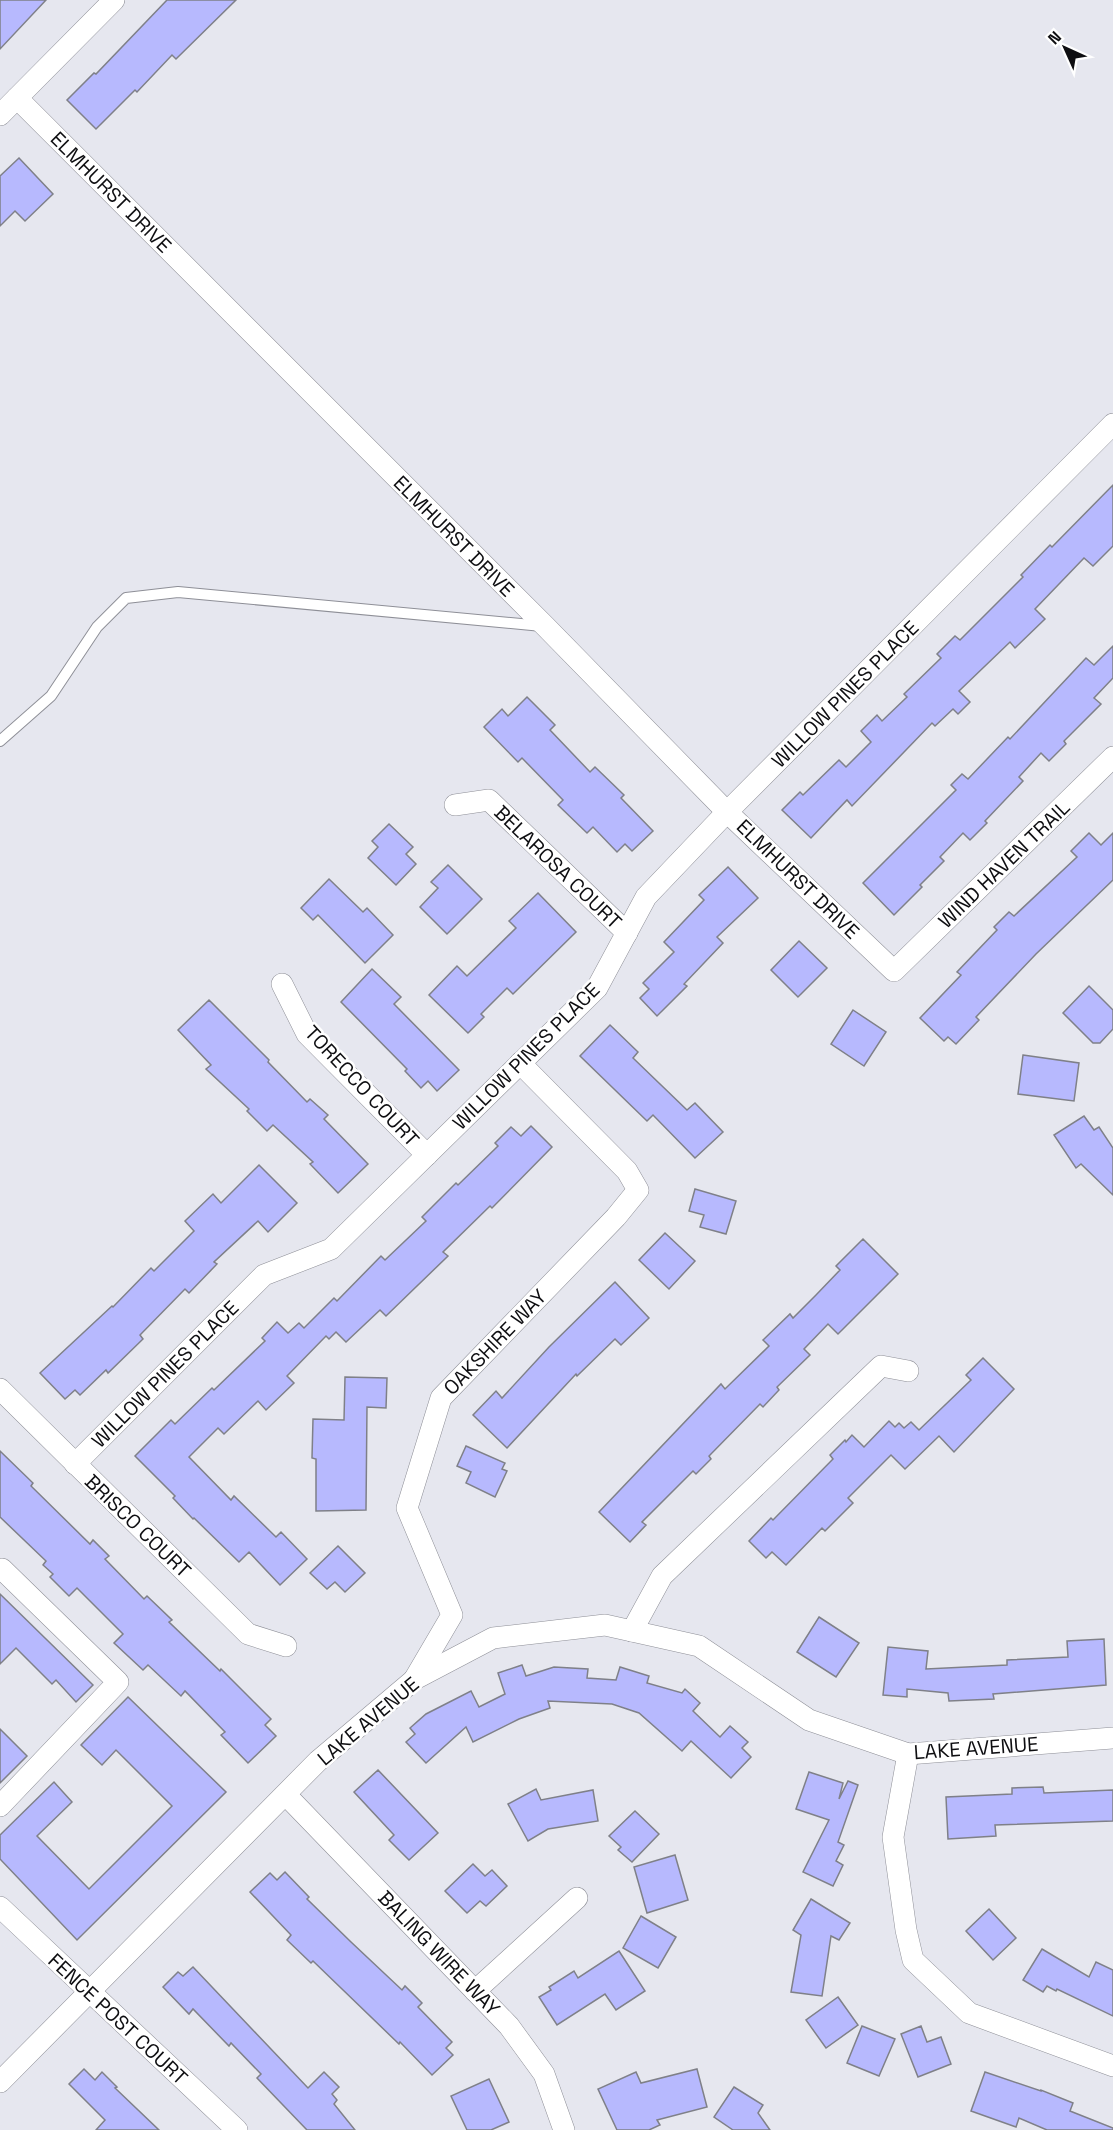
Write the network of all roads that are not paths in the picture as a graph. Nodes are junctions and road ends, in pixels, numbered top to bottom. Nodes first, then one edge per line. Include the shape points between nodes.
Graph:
1 (114, 0) edge
2 (17, 98) junction
3 (0, 115) edge
4 (1113, 424) edge
5 (545, 626) junction
6 (0, 741) edge
7 (1110, 767) edge
8 (455, 805) dead end
9 (727, 812) junction
10 (627, 933) junction
11 (894, 971) joint
12 (282, 984) dead end
13 (520, 1063) junction
14 (427, 1155) junction
15 (908, 1371) dead end
16 (0, 1389) edge
17 (75, 1464) junction
18 (1, 1570) edge
19 (632, 1631) junction
20 (286, 1646) dead end
21 (415, 1679) junction
22 (1113, 1738) edge
23 (908, 1754) junction
24 (286, 1795) junction
25 (0, 1806) edge
26 (577, 1898) dead end
27 (0, 1907) edge
28 (475, 1991) junction
29 (88, 1992) junction
30 (1113, 2066) edge
31 (0, 2082) edge
32 (237, 2130) edge
33 (564, 2130) edge

1 - 2 street
2 - 3 street
2 - 5 street, ELMHURST DRIVE
4 - 9 street, WILLOW PINES PLACE
5 - 6 lane via 178,592 126,598 97,627 51,696
5 - 9 street, ELMHURST DRIVE
7 - 11 street, WIND HAVEN TRAIL
8 - 10 street, BELAROSA COURT via 489,800
9 - 10 street, WILLOW PINES PLACE via 646,897
9 - 11 street, ELMHURST DRIVE
10 - 13 street, WILLOW PINES PLACE via 597,987
12 - 14 street, TORECCO COURT via 307,1034
13 - 14 street, WILLOW PINES PLACE
13 - 21 street, OAKSHIRE WAY via 627,1171 638,1190 441,1398 407,1508 452,1615
14 - 17 street, WILLOW PINES PLACE via 331,1249 264,1275
15 - 19 street via 881,1366 662,1576
16 - 17 street, BRISCO COURT
17 - 20 street, BRISCO COURT via 248,1634
18 - 25 street via 118,1682
19 - 21 street, LAKE AVENUE via 605,1625 494,1638
19 - 23 street, LAKE AVENUE via 699,1646 809,1720
21 - 24 street, LAKE AVENUE via 318,1761
22 - 23 street, LAKE AVENUE
23 - 30 street via 893,1837 913,1960 969,2013
24 - 28 street, BALING WIRE WAY
24 - 29 street, LAKE AVENUE
26 - 28 street
27 - 29 street, FENCE POST COURT
28 - 33 street, BALING WIRE WAY via 509,2026 544,2074
29 - 31 street, LAKE AVENUE
29 - 32 street, FENCE POST COURT

